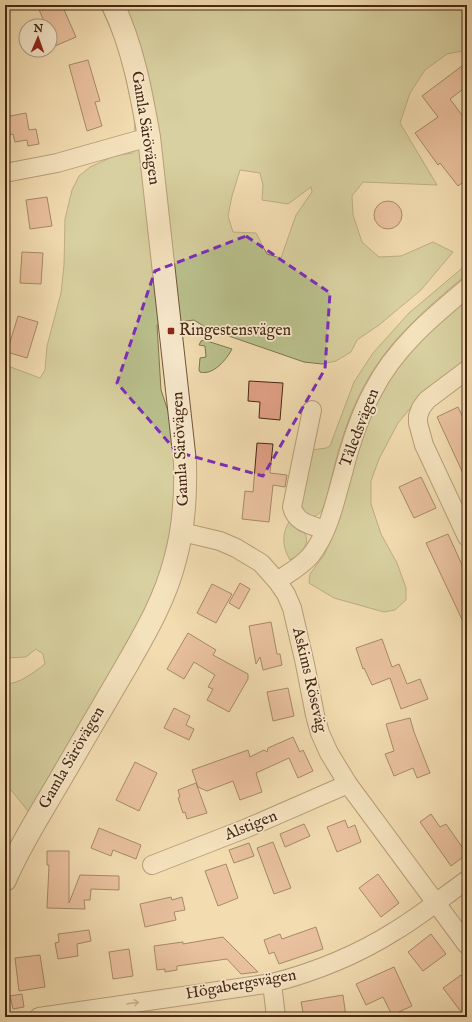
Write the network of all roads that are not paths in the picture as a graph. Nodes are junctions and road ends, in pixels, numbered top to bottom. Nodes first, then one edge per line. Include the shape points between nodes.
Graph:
1 (113, 5) edge
2 (149, 137) junction
3 (5, 174) edge
4 (467, 288) edge
5 (467, 370) edge
6 (312, 410) dead end
7 (325, 530) junction
8 (182, 532) junction
9 (467, 537) edge
10 (277, 581) junction
11 (348, 784) junction
12 (152, 865) dead end
13 (5, 880) edge
14 (467, 880) edge
15 (436, 903) junction
16 (467, 945) edge
17 (272, 983) junction
18 (39, 1017) edge
19 (276, 1017) edge

1 - 2 street, Gamla Särövägen via 132,53
2 - 3 street via 57,163
2 - 8 street, Gamla Särövägen via 185,462 186,494
4 - 7 street, Tåledsvägen via 421,328 390,362 380,378 356,431
5 - 9 street via 427,400 418,416 424,445
6 - 7 street via 292,507 300,520
7 - 10 street, Tåledsvägen via 316,548 304,562
8 - 10 street, Askims Röseväg via 220,541 236,548 260,563
8 - 13 street, Gamla Särövägen via 176,560 158,609 39,815
10 - 11 street, Askims Röseväg via 292,608 320,733
11 - 12 street, Alstigen via 247,828
11 - 15 street, Askims Röseväg
14 - 15 street, Högabergsvägen
15 - 16 street, Askims Röseväg
15 - 17 street, Högabergsvägen via 395,931 346,957 319,969
18 -> 17 street, Högabergsvägen
17 - 19 street

